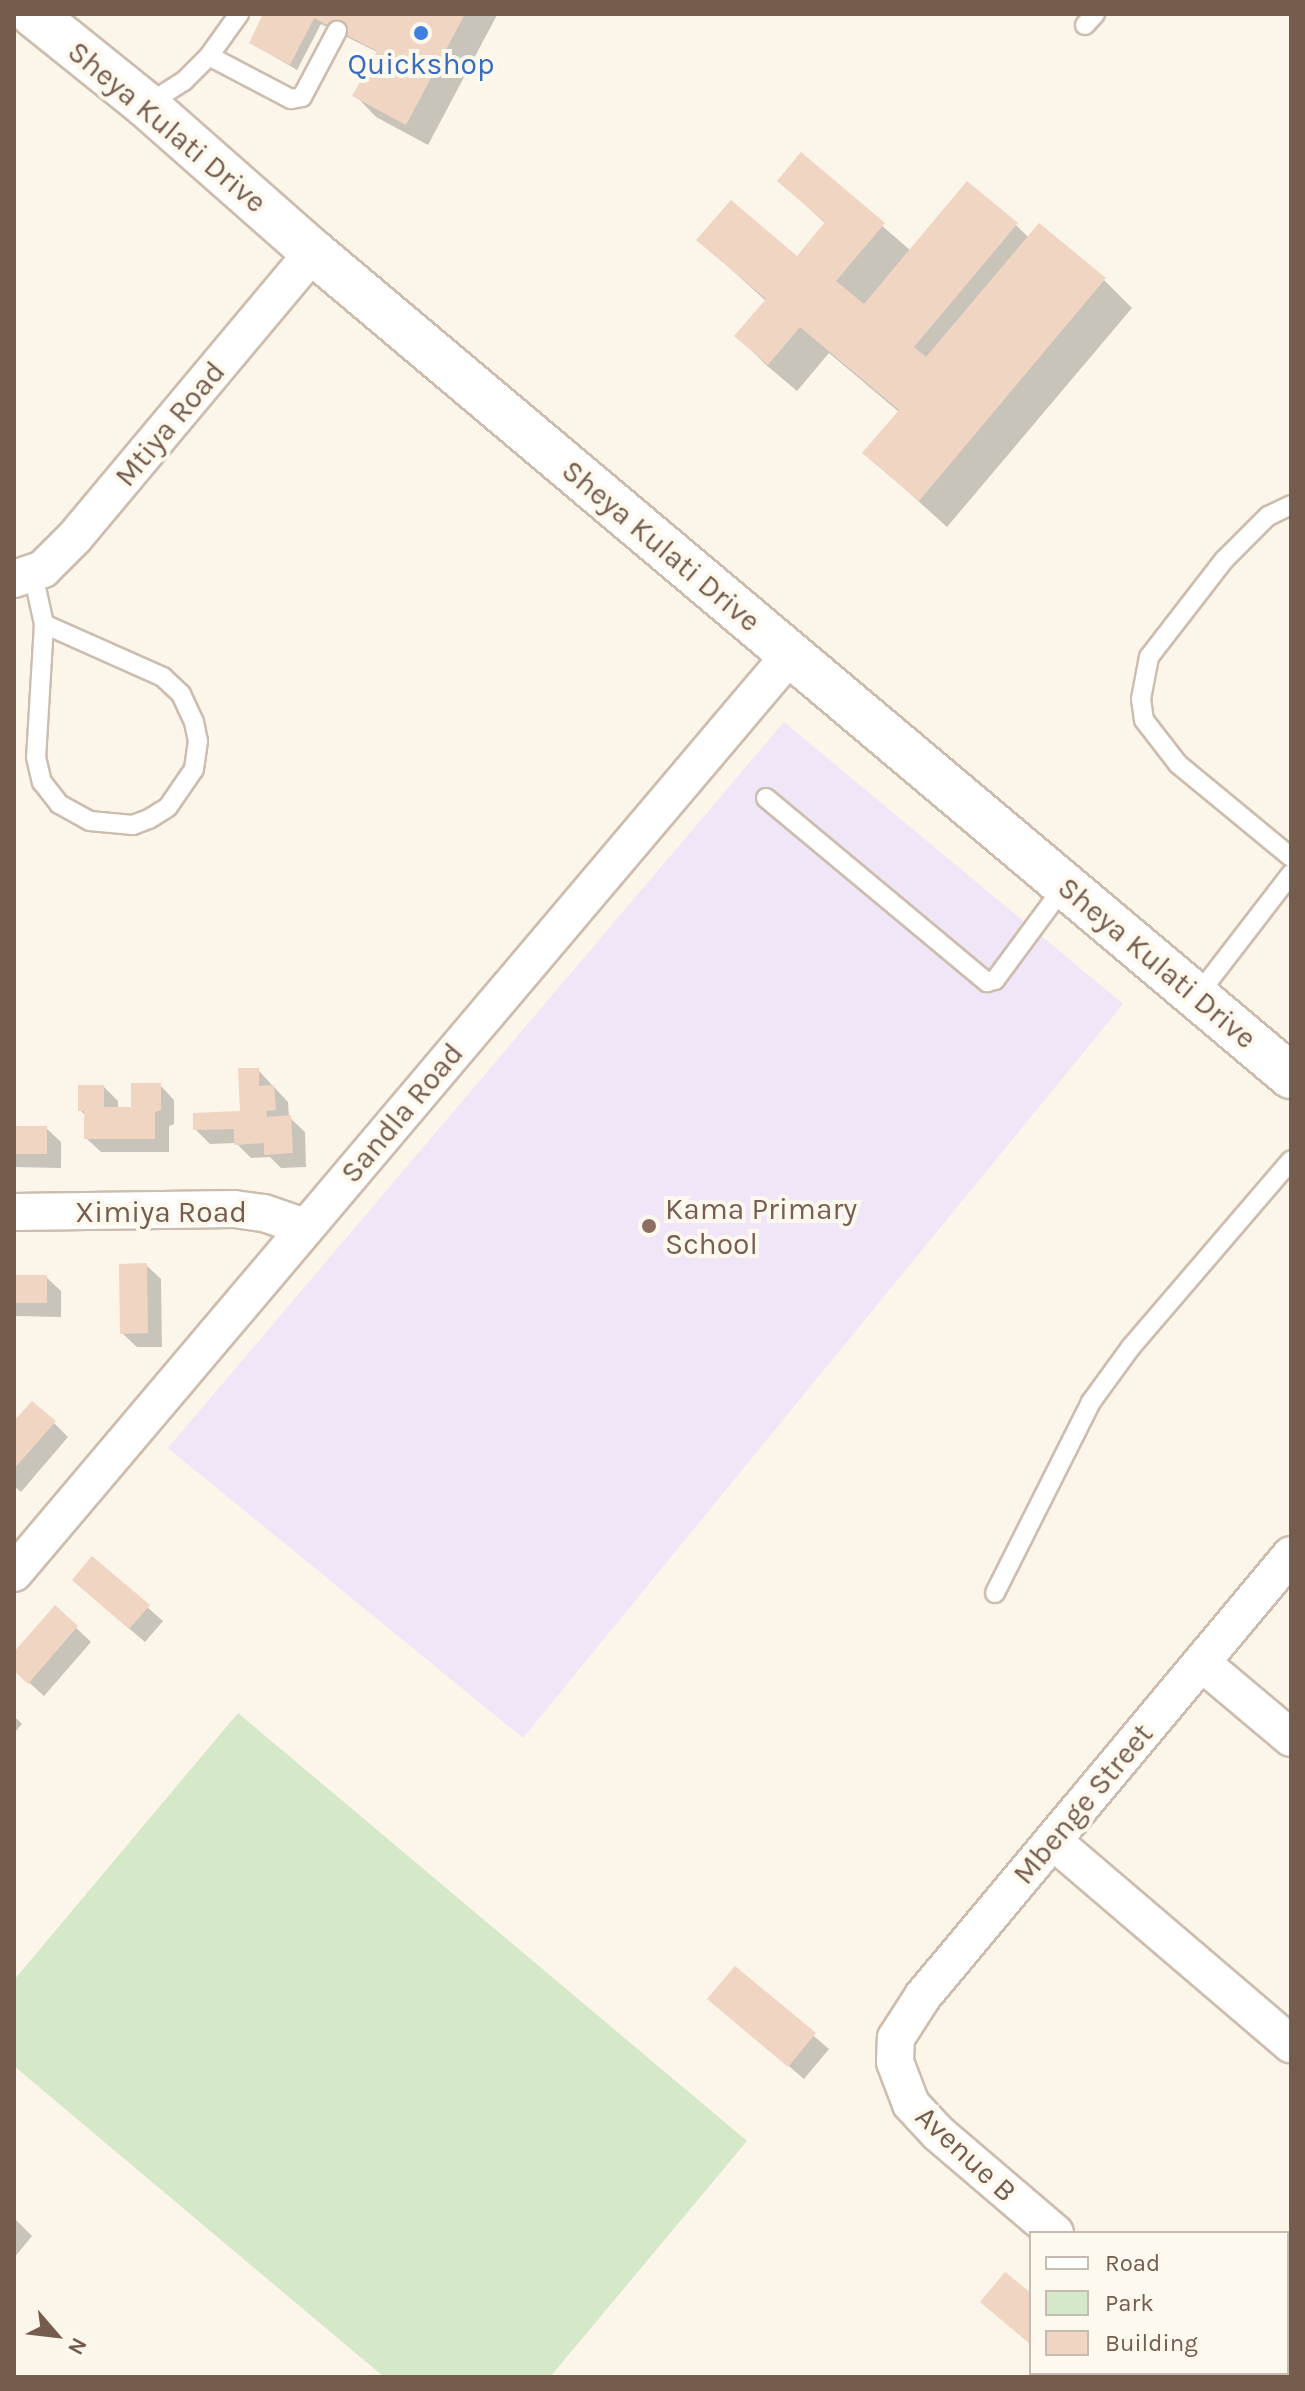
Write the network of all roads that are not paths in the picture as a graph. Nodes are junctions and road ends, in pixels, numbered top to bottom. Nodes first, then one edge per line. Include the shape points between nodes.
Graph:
1 (33, 14) edge
2 (239, 14) edge
3 (337, 31) dead end
4 (209, 56) junction
5 (146, 105) junction
6 (313, 252) junction
7 (1291, 505) edge
8 (23, 576) edge
9 (44, 624) junction
10 (790, 655) junction
11 (766, 798) dead end
12 (1291, 857) edge
13 (1291, 874) edge
14 (1065, 885) junction
15 (1197, 996) junction
16 (1291, 1076) edge
17 (1291, 1160) edge
18 (14, 1212) edge
19 (305, 1227) junction
20 (1291, 1555) edge
21 (14, 1573) edge
22 (995, 1593) dead end
23 (1202, 1663) junction
24 (1291, 1738) edge
25 (1053, 1841) junction
26 (1291, 2044) edge
27 (895, 2062) joint
28 (1053, 2231) edge

1 - 5 street, Sheya Kulati Drive
2 - 4 lane
3 - 4 lane via 302,97 291,99
4 - 5 lane via 184,81
5 - 6 street, Sheya Kulati Drive
6 - 8 street, Mtiya Road via 75,537
6 - 10 street, Sheya Kulati Drive
7 - 12 lane via 1268,516 1224,560 1149,657 1141,699 1144,720 1178,764
8 - 9 lane
9 - 9 lane via 36,757 42,782 59,804 90,821 123,825 149,819 168,807 194,769 198,741 181,694 163,677
10 - 14 street, Sheya Kulati Drive
10 - 19 street, Sandla Road
11 - 14 lane via 987,982 995,980
13 - 15 lane
14 - 15 street, Sheya Kulati Drive
15 - 16 street, Sheya Kulati Drive
17 - 22 lane via 1131,1347 1091,1402
18 - 19 street, Ximiya Road via 234,1209
19 - 21 street, Sandla Road
20 - 23 street, Mbenge Street
23 - 24 street
23 - 25 street, Mbenge Street
25 - 26 street
25 - 27 street, Mbenge Street via 909,2015 896,2038
27 - 28 street, Avenue B via 911,2104 938,2133

